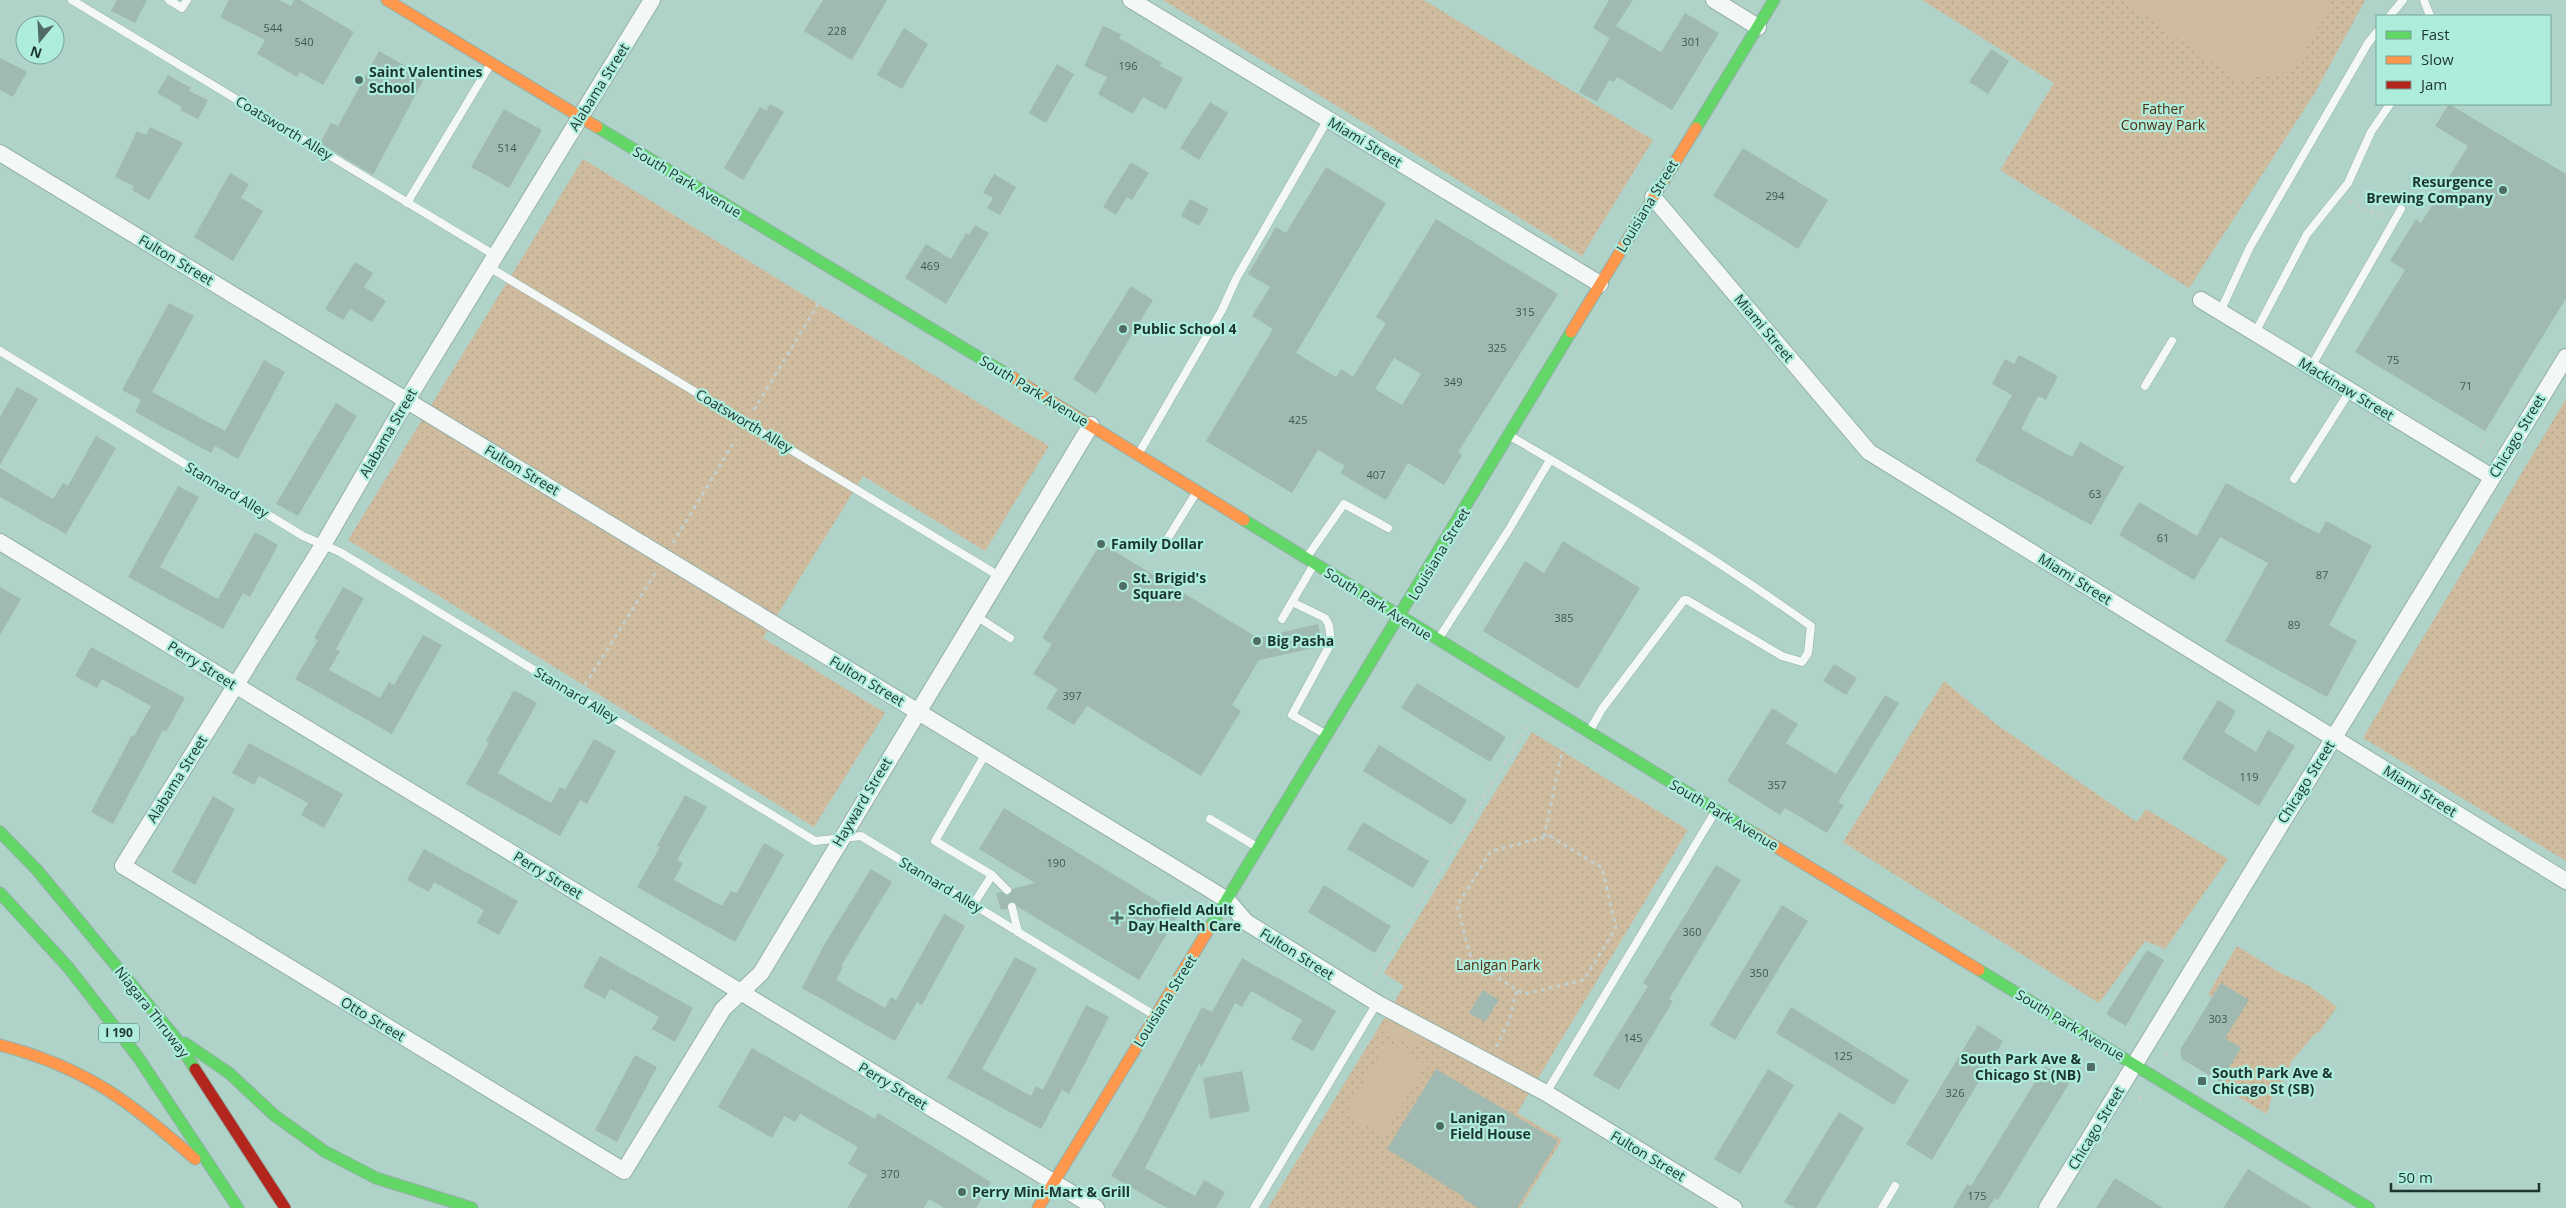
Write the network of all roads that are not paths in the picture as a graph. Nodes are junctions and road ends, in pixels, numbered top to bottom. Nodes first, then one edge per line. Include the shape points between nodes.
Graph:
1 (72, 0) edge
2 (170, 0) edge
3 (187, 0) edge
4 (387, 0) edge
5 (652, 0) edge
6 (1131, 0) edge
7 (1714, 0) edge
8 (1774, 0) edge
9 (2403, 0) edge
10 (2424, 0) edge
11 (2391, 15) edge
12 (2430, 15) edge
13 (1758, 27) junction
14 (2376, 33) edge
15 (491, 63) junction
16 (2389, 105) edge
17 (580, 117) junction
18 (1328, 120) junction
19 (0, 153) edge
20 (1653, 197) junction
21 (408, 203) junction
22 (2401, 209) dead end
23 (492, 262) junction
24 (1600, 284) junction
25 (2201, 300) dead end
26 (2220, 312) junction
27 (2255, 333) junction
28 (2172, 341) dead end
29 (0, 351) edge
30 (2566, 357) edge
31 (2311, 367) junction
32 (2145, 386) dead end
33 (2350, 391) junction
34 (407, 400) junction
35 (1091, 425) junction
36 (1510, 436) junction
37 (1138, 454) junction
38 (1550, 460) junction
39 (2492, 477) junction
40 (2294, 479) dead end
41 (1196, 492) junction
42 (1388, 528) dead end
43 (0, 542) edge
44 (323, 545) junction
45 (1163, 546) dead end
46 (1310, 562) junction
47 (999, 576) junction
48 (1292, 602) junction
49 (976, 616) junction
50 (1400, 617) junction
51 (1282, 619) dead end
52 (1010, 638) dead end
53 (1437, 640) junction
54 (235, 685) junction
55 (917, 712) junction
56 (1588, 732) junction
57 (1328, 736) junction
58 (2333, 738) junction
59 (986, 753) junction
60 (1716, 810) junction
61 (1210, 819) dead end
62 (0, 832) edge
63 (839, 840) junction
64 (1259, 848) junction
65 (123, 866) joint
66 (992, 875) junction
67 (2566, 881) edge
68 (1008, 890) dead end
69 (0, 893) edge
70 (1227, 900) junction
71 (973, 905) junction
72 (1012, 907) dead end
73 (1018, 932) junction
74 (741, 993) junction
75 (1377, 1003) junction
76 (1156, 1016) junction
77 (175, 1037) junction
78 (0, 1045) edge
79 (2134, 1065) junction
80 (1546, 1093) junction
81 (624, 1172) joint
82 (1054, 1182) junction
83 (223, 1184) junction
84 (1895, 1186) dead end
85 (238, 1208) edge
86 (286, 1208) edge
87 (472, 1208) edge
88 (1038, 1208) edge
89 (1096, 1208) edge
90 (1254, 1208) edge
91 (1734, 1208) edge
92 (1882, 1208) edge
93 (2047, 1208) edge
94 (2369, 1208) edge

1 - 21 lane, Coatsworth Alley
2 - 3 lane via 182,8
4 - 15 main road, South Park Avenue
5 - 17 street, Alabama Street
6 - 18 street, Miami Street
7 - 13 street
8 - 13 main road, Louisiana Street
9 - 11 lane
10 - 12 lane
13 - 20 main road, Louisiana Street
14 - 26 lane via 2250,247
15 - 17 main road, South Park Avenue
15 - 21 lane
16 - 27 lane via 2371,132 2348,183 2307,234
17 - 23 street, Alabama Street
17 - 35 main road, South Park Avenue
18 - 24 street, Miami Street
18 - 37 lane
19 - 34 street, Fulton Street
20 - 24 main road, Louisiana Street
20 - 58 street, Miami Street via 1869,452
21 - 23 lane, Coatsworth Alley
22 - 31 lane
23 - 34 street, Alabama Street
23 - 47 lane, Coatsworth Alley
24 - 36 main road, Louisiana Street
25 - 26 street, Mackinaw Street
26 - 27 street, Mackinaw Street
27 - 31 street, Mackinaw Street
28 - 32 lane
29 - 44 lane, Stannard Alley via 303,536
30 - 39 street, Chicago Street
31 - 33 street, Mackinaw Street
33 - 39 street, Mackinaw Street
33 - 40 lane
34 - 44 street, Alabama Street
34 - 55 street, Fulton Street
35 - 37 main road, South Park Avenue
35 - 47 street, Hayward Street
36 - 38 lane
36 - 50 main road, Louisiana Street
37 - 41 main road, South Park Avenue
38 - 53 lane
38 - 56 lane via 1602,490 1811,626 1808,652 1802,662 1782,656 1684,600
39 - 58 street, Chicago Street
41 - 45 lane
41 - 46 main road, South Park Avenue
42 - 46 lane via 1344,504
43 - 54 street, Perry Street
44 - 54 street, Alabama Street
44 - 63 lane, Stannard Alley via 340,552 815,841
46 - 48 lane
46 - 50 main road, South Park Avenue
47 - 49 street, Hayward Street
48 - 51 lane
48 - 57 lane via 1325,618 1329,625 1331,643 1292,715
49 - 52 lane
49 - 55 street, Hayward Street
50 - 53 main road, South Park Avenue
50 - 57 main road, Louisiana Street
53 - 56 main road, South Park Avenue
54 - 65 street, Alabama Street
54 - 74 street, Perry Street
55 - 59 street, Fulton Street
55 - 63 street, Hayward Street
56 - 60 main road, South Park Avenue
57 - 64 main road, Louisiana Street
58 - 67 street, Miami Street
58 - 79 street, Chicago Street
59 - 66 lane via 935,842
59 - 70 street, Fulton Street
60 - 79 main road, South Park Avenue
60 - 80 lane
61 - 64 lane
62 - 77 main road, Niagara Thruway / I 190 via 38,870
63 - 71 lane, Stannard Alley via 861,836
63 - 74 street, Hayward Street via 761,973
64 - 70 main road, Louisiana Street
65 - 81 street, Otto Street
66 - 68 lane
66 - 71 lane
69 - 83 main road, I 190 via 68,967 138,1058
70 - 75 street, Fulton Street via 1246,922
70 - 76 main road, Louisiana Street
71 - 73 lane, Stannard Alley
72 - 73 lane
73 - 76 lane, Stannard Alley
74 - 81 street, Hayward Street via 723,1010
74 - 82 street, Perry Street
75 - 80 street, Fulton Street
75 - 90 lane
76 - 82 main road, Louisiana Street
77 - 86 main road, Niagara Thruway / I 190
77 - 87 main road via 229,1073 274,1115 324,1152 376,1178
78 - 83 main road via 50,1061 88,1078 148,1121
79 - 93 street, Chicago Street
79 - 94 main road, South Park Avenue
80 - 91 street, Fulton Street
82 - 88 main road, Louisiana Street
82 - 89 street, Perry Street
83 - 85 main road, I 190
84 - 92 lane

